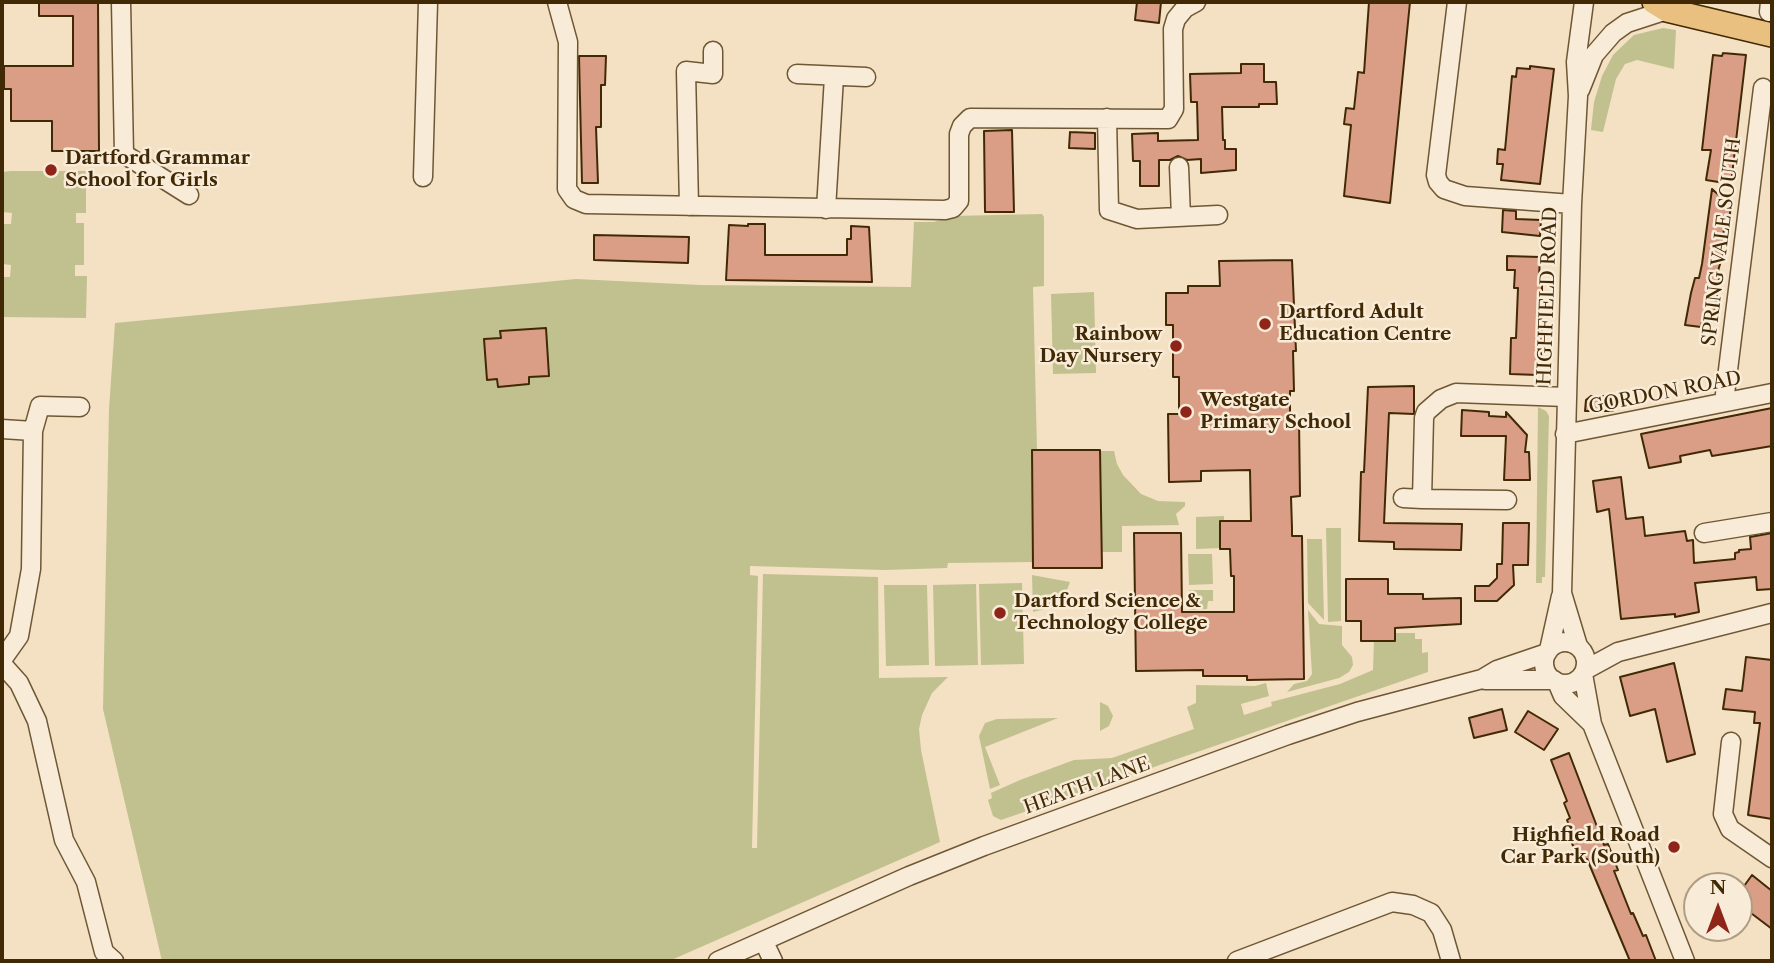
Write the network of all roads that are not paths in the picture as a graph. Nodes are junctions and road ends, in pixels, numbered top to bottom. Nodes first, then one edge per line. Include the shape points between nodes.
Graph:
1 (121, 2) edge
2 (428, 2) edge
3 (557, 2) edge
4 (1196, 2) edge
5 (1457, 2) edge
6 (1584, 2) edge
7 (1660, 6) edge
8 (1772, 35) edge
9 (713, 51) dead end
10 (797, 74) dead end
11 (834, 77) junction
12 (866, 77) dead end
13 (1763, 88) dead end
14 (1578, 96) junction
15 (1107, 118) junction
16 (1180, 167) dead end
17 (423, 177) dead end
18 (189, 195) dead end
19 (1572, 204) junction
20 (689, 206) junction
21 (826, 209) junction
22 (1218, 215) dead end
23 (1181, 217) junction
24 (1772, 393) edge
25 (1566, 397) junction
26 (1724, 402) junction
27 (80, 407) dead end
28 (2, 429) edge
29 (33, 431) junction
30 (1565, 434) junction
31 (1403, 498) dead end
32 (1422, 499) junction
33 (1507, 500) dead end
34 (1772, 523) edge
35 (1704, 533) dead end
36 (1562, 593) junction
37 (1772, 613) edge
38 (1579, 647) junction
39 (1548, 651) junction
40 (1618, 652) junction
41 (2, 662) edge
42 (1584, 672) junction
43 (1482, 679) junction
44 (1555, 681) junction
45 (1591, 724) junction
46 (1731, 741) dead end
47 (1772, 858) edge
48 (764, 942) junction
49 (114, 961) edge
50 (718, 961) edge
51 (773, 961) edge
52 (1237, 961) edge
53 (1451, 961) edge
54 (1685, 961) edge

1 - 18 street via 124,154
2 - 17 street
3 - 20 street via 568,41 567,189 574,199 586,204
4 - 15 street via 1185,8 1173,29 1174,109 1168,119
5 - 19 street via 1438,182 1465,196
6 - 14 street, HIGHFIELD ROAD via 1576,62
7 - 8 main road
7 - 14 street via 1613,33 1594,55
9 - 20 street via 713,74 686,71
10 - 11 street
11 - 12 street
11 - 21 street
13 - 26 street, SPRING VALE SOUTH
14 - 19 street, HIGHFIELD ROAD
15 - 21 street via 970,118 959,134 959,201 953,208
15 - 23 street via 1109,211 1137,219
16 - 23 street
19 - 25 street, HIGHFIELD ROAD
20 - 21 street
22 - 23 street
24 - 26 street, GORDON ROAD
25 - 30 street, HIGHFIELD ROAD
25 - 32 street via 1456,393 1441,399 1424,418
26 - 30 street, GORDON ROAD
27 - 29 street via 40,406
28 - 29 street
29 - 41 street via 31,569 19,636
30 - 36 street, HIGHFIELD ROAD
31 - 32 street
32 - 33 street
34 - 35 street
36 - 38 street, HIGHFIELD ROAD
36 - 39 street, HIGHFIELD ROAD
37 - 40 street
38 - 39 street via 1559,642
38 - 40 street
38 - 42 street via 1586,658
39 - 43 street, HEATH LANE
39 - 44 street via 1545,668
40 - 42 street
41 - 49 street via 19,683 37,721 64,840 86,882 104,952
42 - 44 street via 1572,682
42 - 45 street
43 - 44 street, HEATH LANE
43 - 48 street, HEATH LANE via 1357,712 1085,808 909,876
44 - 45 street
45 - 54 street
46 - 47 street via 1723,814 1730,828
48 - 50 street, HEATH LANE
48 - 51 street
52 - 53 street via 1392,902 1431,914 1442,930

